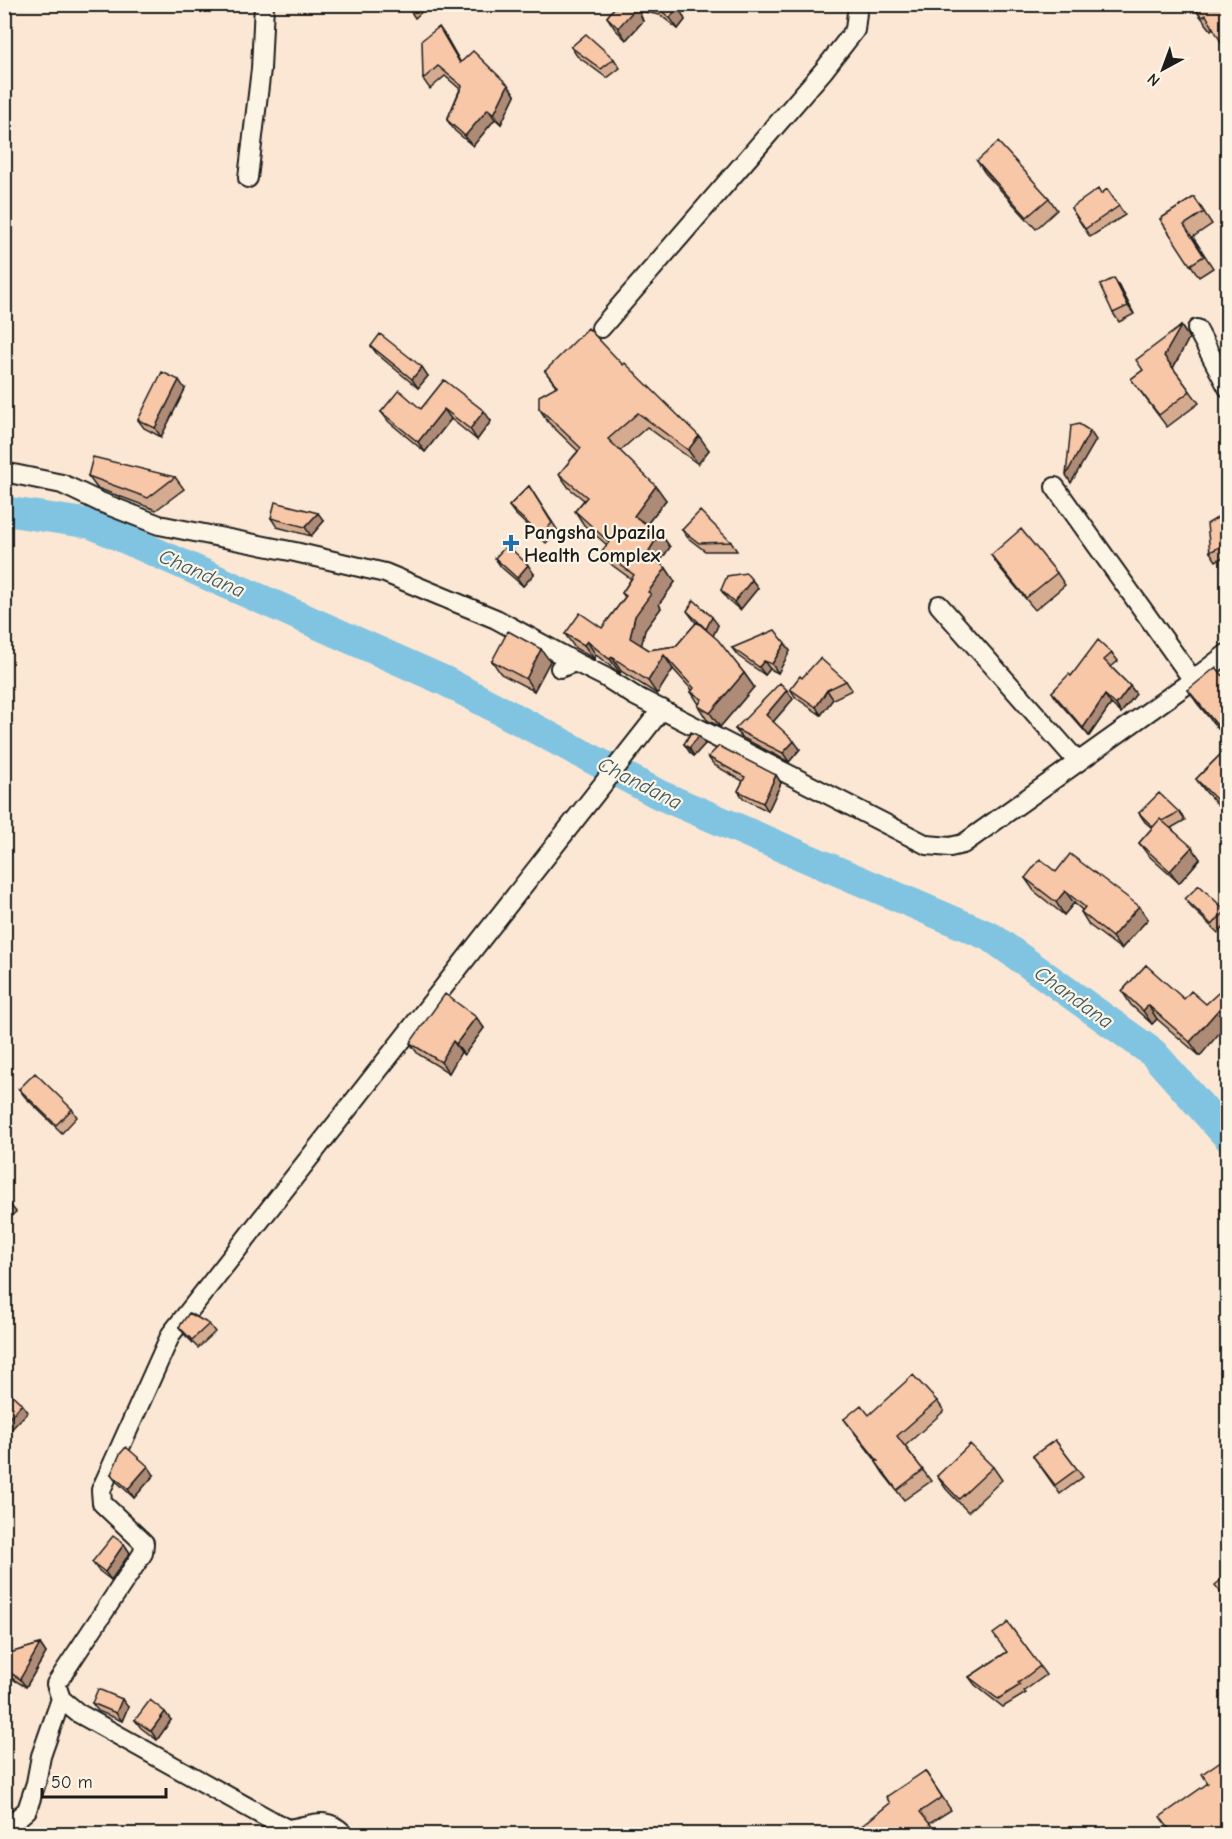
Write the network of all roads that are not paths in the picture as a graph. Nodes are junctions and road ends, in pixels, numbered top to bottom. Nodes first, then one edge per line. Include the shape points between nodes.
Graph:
1 (264, 4) edge
2 (858, 4) edge
3 (248, 178) dead end
4 (601, 328) dead end
5 (1197, 329) dead end
6 (1227, 388) edge
7 (4, 472) edge
8 (1055, 487) dead end
9 (939, 605) dead end
10 (1227, 653) edge
11 (1193, 680) junction
12 (657, 716) junction
13 (1078, 762) junction
14 (61, 1699) junction
15 (4, 1830) edge
16 (344, 1834) edge

1 - 3 street
2 - 4 street via 855,30 824,70
5 - 6 street
7 - 12 street via 62,484 159,525 385,573 496,619 567,665 605,676
8 - 11 street
9 - 13 street
10 - 11 street
11 - 13 street
12 - 13 street via 927,845 963,844
12 - 14 street via 171,1334 101,1490 102,1503 144,1543 143,1553 56,1684
14 - 15 street via 27,1810
14 - 16 street via 78,1713 287,1829 322,1822

